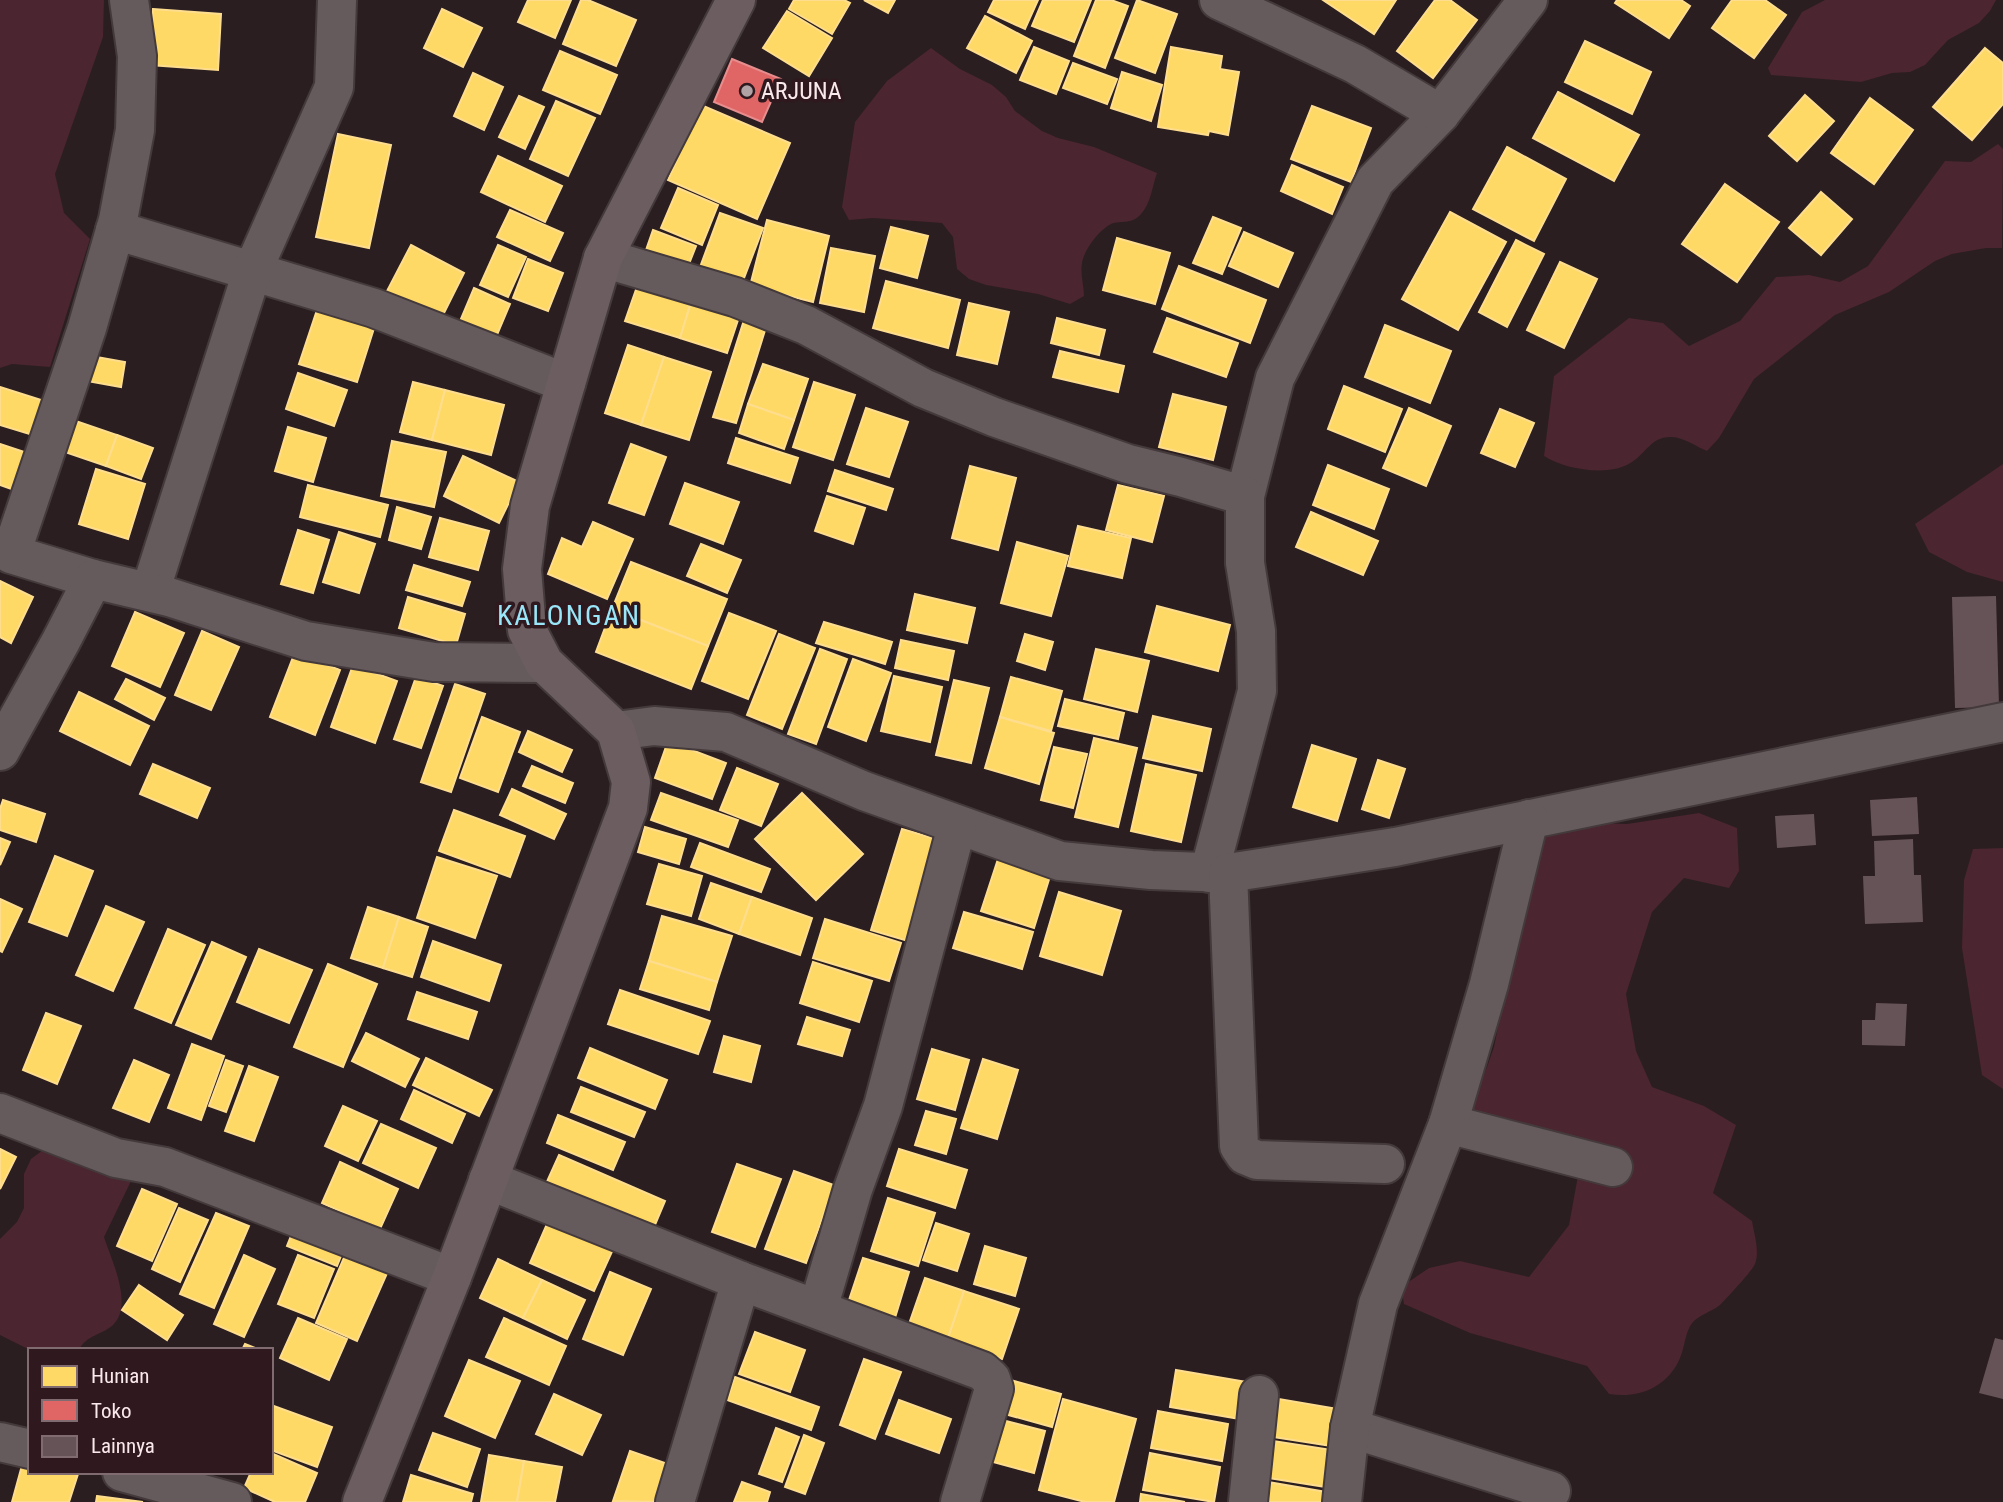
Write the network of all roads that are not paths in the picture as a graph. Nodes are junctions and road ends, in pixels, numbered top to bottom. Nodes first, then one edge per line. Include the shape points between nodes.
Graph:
1 (129, 0) edge
2 (338, 0) edge
3 (736, 0) edge
4 (1219, 0) edge
5 (1528, 0) edge
6 (1440, 114) junction
7 (115, 230) junction
8 (603, 258) junction
9 (252, 272) junction
10 (566, 383) junction
11 (1245, 496) junction
12 (5, 553) edge
13 (93, 579) junction
14 (150, 592) junction
15 (544, 663) junction
16 (2003, 722) edge
17 (617, 731) junction
18 (0, 751) edge
19 (1529, 819) junction
20 (957, 825) junction
21 (1218, 873) junction
22 (0, 1113) edge
23 (1448, 1124) junction
24 (1385, 1164) dead end
25 (1613, 1167) dead end
26 (488, 1180) junction
27 (452, 1277) junction
28 (741, 1281) junction
29 (818, 1309) junction
30 (1259, 1395) dead end
31 (1350, 1428) junction
32 (0, 1442) edge
33 (28, 1449) edge
34 (128, 1474) edge
35 (1551, 1491) dead end
36 (232, 1502) edge
37 (362, 1502) edge
38 (675, 1502) edge
39 (960, 1502) edge
40 (1248, 1502) edge
41 (1342, 1502) edge

1 - 7 street via 137,56 135,130
2 - 9 street via 334,86
3 - 8 main road
4 - 6 street via 1355,64
5 - 6 street
6 - 11 street via 1375,181 1275,378
7 - 9 street
7 - 12 street via 87,328
8 - 10 main road
8 - 11 street via 735,298 806,326 923,388 994,417 1128,464
9 - 10 street via 374,308
9 - 14 street
10 - 15 main road via 530,506 522,569 527,630
11 - 21 street via 1245,563 1256,631 1257,691
12 - 13 street
13 - 14 street
13 - 18 street
14 - 15 street via 306,641 435,662
15 - 17 main road
16 - 19 street
17 - 20 street via 654,726 726,732 863,792
17 - 26 main road via 631,782 628,808
19 - 21 street via 1395,847
19 - 23 street via 1489,984
20 - 21 street via 1060,861
20 - 29 street via 883,1106
21 - 24 street via 1239,1146 1257,1160
22 - 27 street via 116,1158 165,1167
23 - 25 street
23 - 31 street via 1378,1304
26 - 27 main road
26 - 28 street
27 - 37 main road
28 - 29 street
28 - 38 street
29 - 39 street via 982,1371 991,1379 994,1389
30 - 40 street
31 - 35 street
31 - 41 street
32 - 33 street
34 - 36 street

